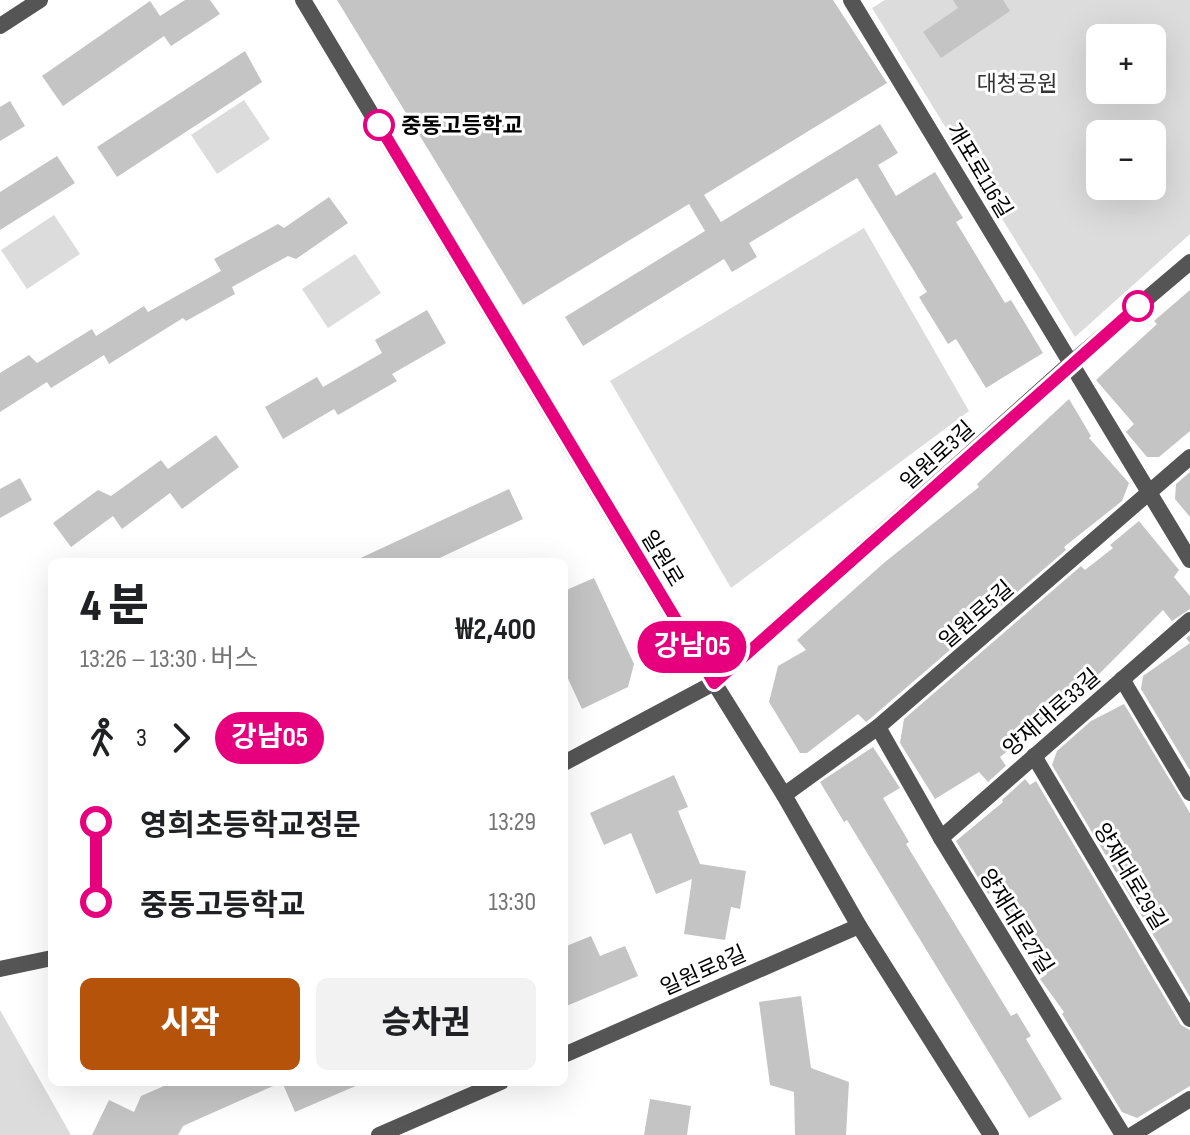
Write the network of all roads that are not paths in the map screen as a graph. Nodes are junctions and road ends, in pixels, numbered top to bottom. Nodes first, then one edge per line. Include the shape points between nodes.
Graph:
1 (40, 0) edge
2 (303, 0) edge
3 (858, 3) edge
4 (0, 26) edge
5 (1190, 262) edge
6 (1071, 363) junction
7 (1190, 457) edge
8 (1149, 493) junction
9 (1190, 560) edge
10 (1190, 620) edge
11 (1122, 679) junction
12 (714, 683) junction
13 (878, 727) junction
14 (1034, 756) junction
15 (568, 761) edge
16 (1190, 793) edge
17 (784, 795) junction
18 (941, 838) junction
19 (859, 926) junction
20 (48, 959) edge
21 (0, 969) edge
22 (1190, 1019) edge
23 (568, 1053) edge
24 (492, 1086) edge
25 (1190, 1099) edge
26 (379, 1135) edge
27 (991, 1135) edge
28 (1123, 1135) edge
29 (1132, 1135) edge

1 - 4 street
2 - 12 street, 일원로
3 - 6 street, 개포로116길
5 - 6 street, 일원로3길
6 - 8 street
6 - 12 street, 일원로3길
7 - 8 street, 일원로5길
8 - 9 street
8 - 13 street, 일원로5길
10 - 11 street, 양재대로33길
11 - 14 street, 양재대로33길
11 - 16 street
12 - 15 street, 일원로3길
12 - 17 street, 일원로
13 - 17 street, 일원로5길
13 - 18 street, 양재대로27길
14 - 18 street, 양재대로33길
14 - 22 street, 양재대로29길
17 - 19 street, 일원로
18 - 28 street, 양재대로27길
19 - 23 street, 일원로8길
19 - 27 street, 일원로
20 - 21 street
24 - 26 street
25 - 29 street

